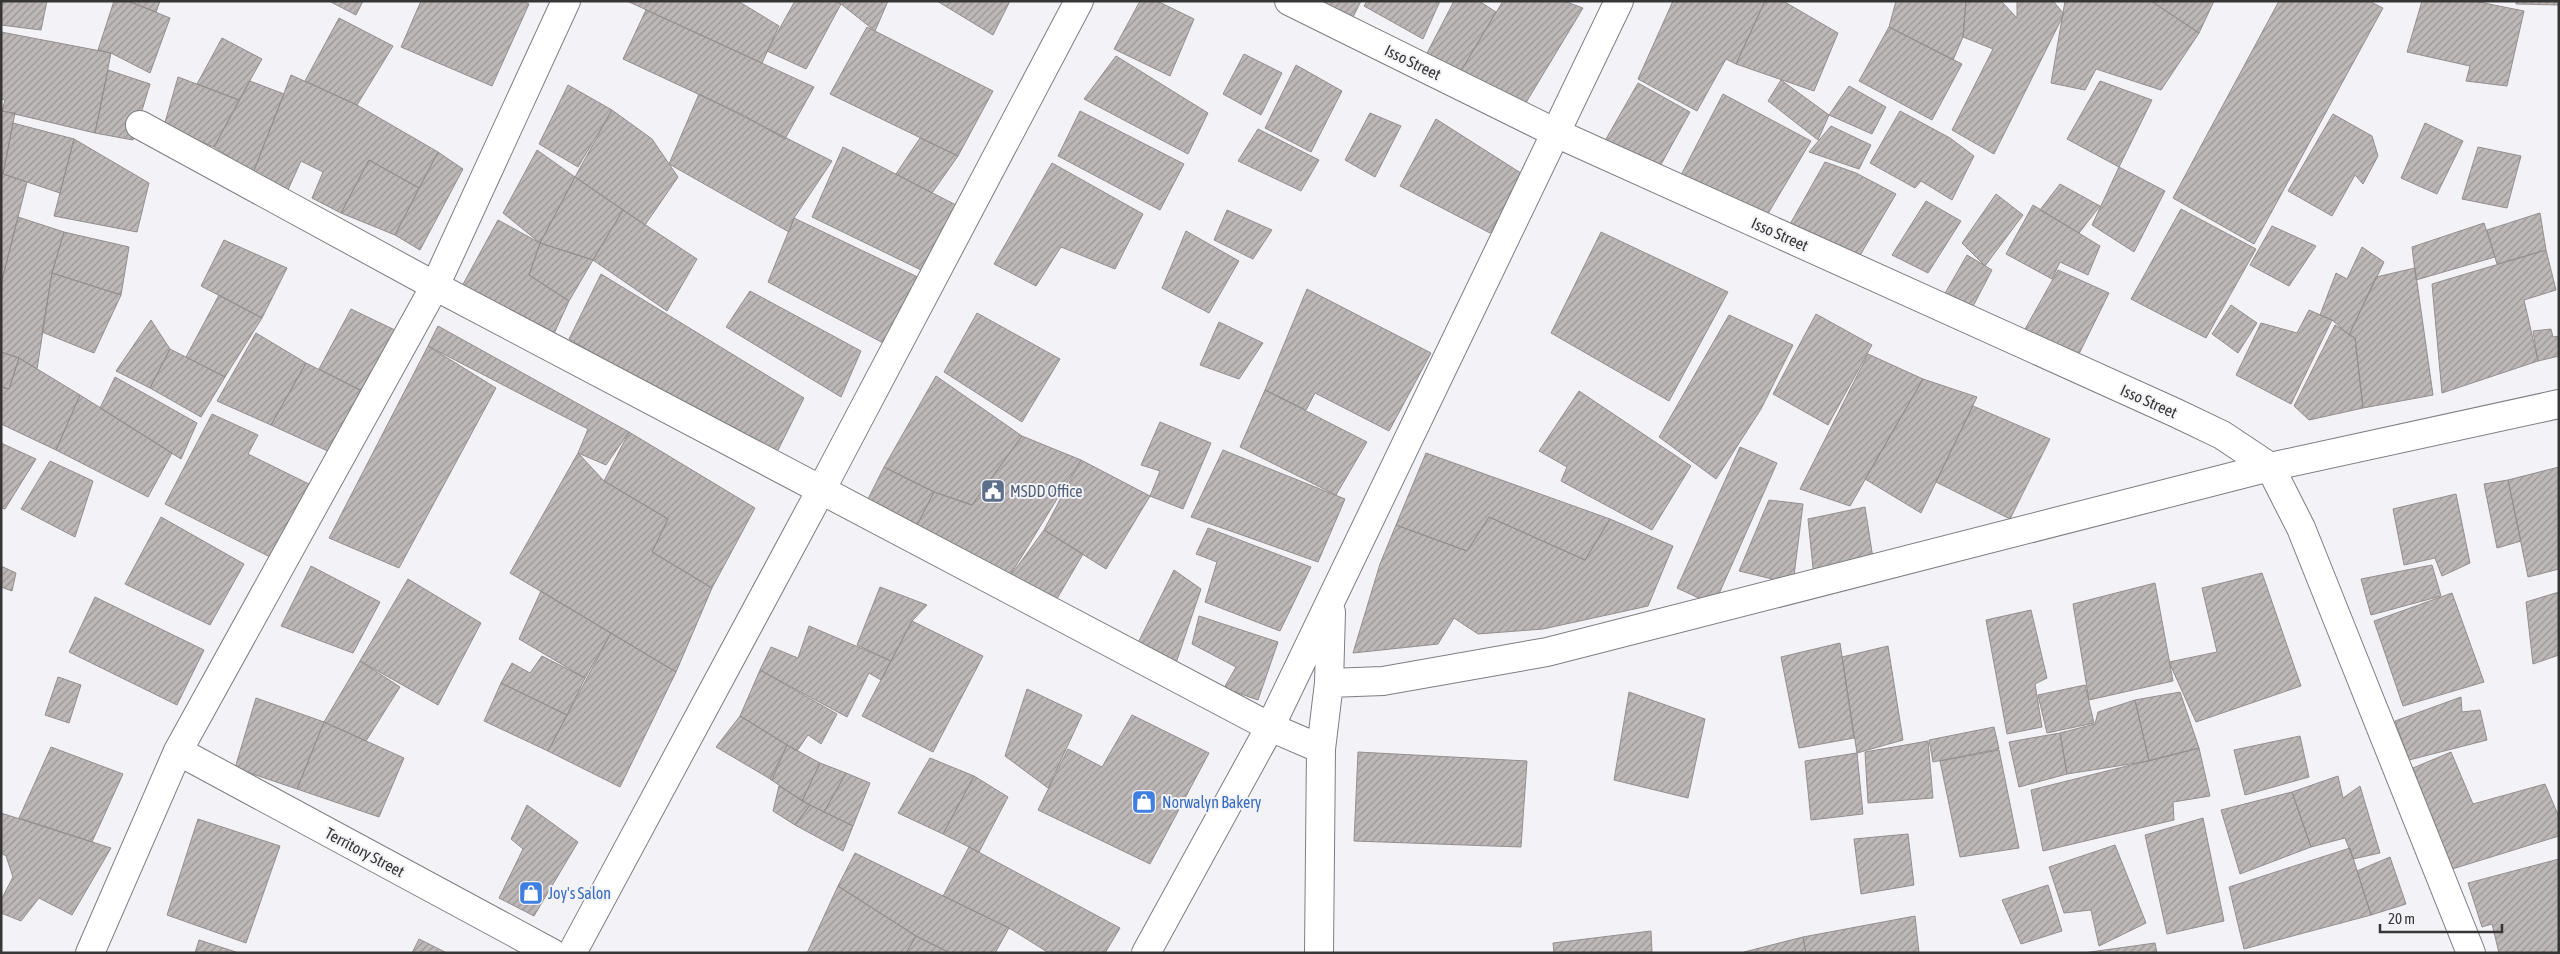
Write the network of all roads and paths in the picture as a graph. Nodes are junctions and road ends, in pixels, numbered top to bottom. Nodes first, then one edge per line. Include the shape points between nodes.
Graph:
1 (566, 1) edge
2 (1079, 1) edge
3 (1289, 1) edge
4 (1619, 1) edge
5 (140, 126) dead end
6 (1556, 133) junction
7 (435, 286) junction
8 (2559, 404) edge
9 (2270, 467) junction
10 (821, 490) junction
11 (1331, 602) junction
12 (1329, 683) junction
13 (1270, 727) junction
14 (1321, 749) junction
15 (178, 751) junction
16 (90, 953) edge
17 (552, 953) edge
18 (572, 953) edge
19 (1146, 953) edge
20 (1319, 953) edge
21 (2471, 953) edge

1 - 7 street
2 - 10 street
3 - 6 street, Isso Street
4 - 6 street
5 - 7 street
6 - 9 street, Isso Street via 2184,416 2222,434
6 - 11 street
7 - 10 street
7 - 15 street
8 - 9 street
9 - 12 street via 1547,652 1383,681
9 - 21 street via 2301,528
10 - 13 street
10 - 18 street
11 - 12 street
11 - 13 street
12 - 14 street
13 - 14 street
13 - 19 street
14 - 20 street
15 - 16 street
15 - 17 street, Territory Street

